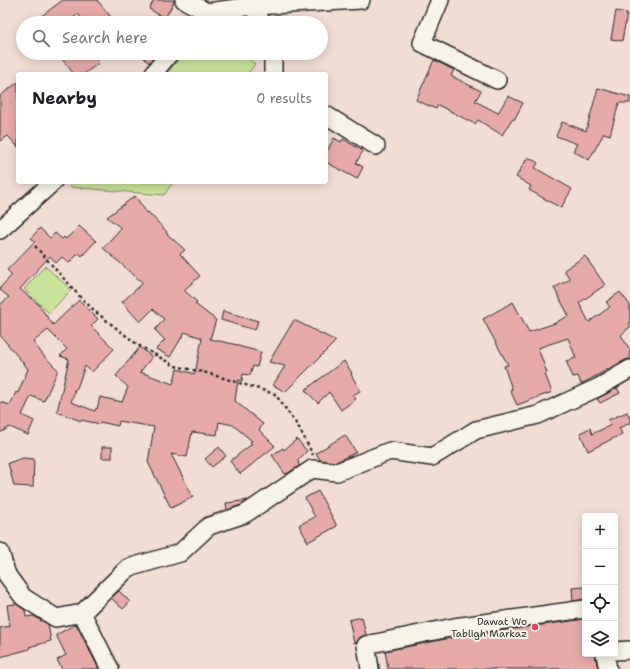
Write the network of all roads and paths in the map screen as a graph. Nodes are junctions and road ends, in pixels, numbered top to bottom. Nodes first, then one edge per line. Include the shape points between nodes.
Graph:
1 (184, 0) edge
2 (361, 0) edge
3 (440, 0) edge
4 (253, 6) junction
5 (201, 16) edge
6 (207, 16) edge
7 (258, 16) edge
8 (164, 60) edge
9 (273, 60) edge
10 (155, 72) edge
11 (273, 72) edge
12 (497, 80) dead end
13 (328, 116) edge
14 (376, 146) dead end
15 (51, 184) edge
16 (0, 230) edge
17 (35, 246) dead end
18 (630, 369) edge
19 (321, 470) junction
20 (0, 552) edge
21 (582, 609) edge
22 (82, 613) junction
23 (630, 650) edge
24 (618, 651) edge
25 (606, 657) edge
26 (110, 669) edge
27 (370, 669) edge
28 (608, 669) edge

1 - 5 street
2 - 4 street
3 - 12 street via 422,43
4 - 6 street
4 - 7 street
8 - 10 street
9 - 11 street
13 - 14 street
15 - 16 street
17 - 19 path via 81,298 138,345 175,366 275,394 298,426
18 - 19 street via 600,387 538,415 476,430 432,457 390,451 337,472
19 - 22 street via 312,469 245,514 209,526 180,553 128,568
20 - 22 street via 7,575 23,597 56,618
21 - 27 street via 454,627 366,645
22 - 26 street
23 - 24 street
25 - 28 street

